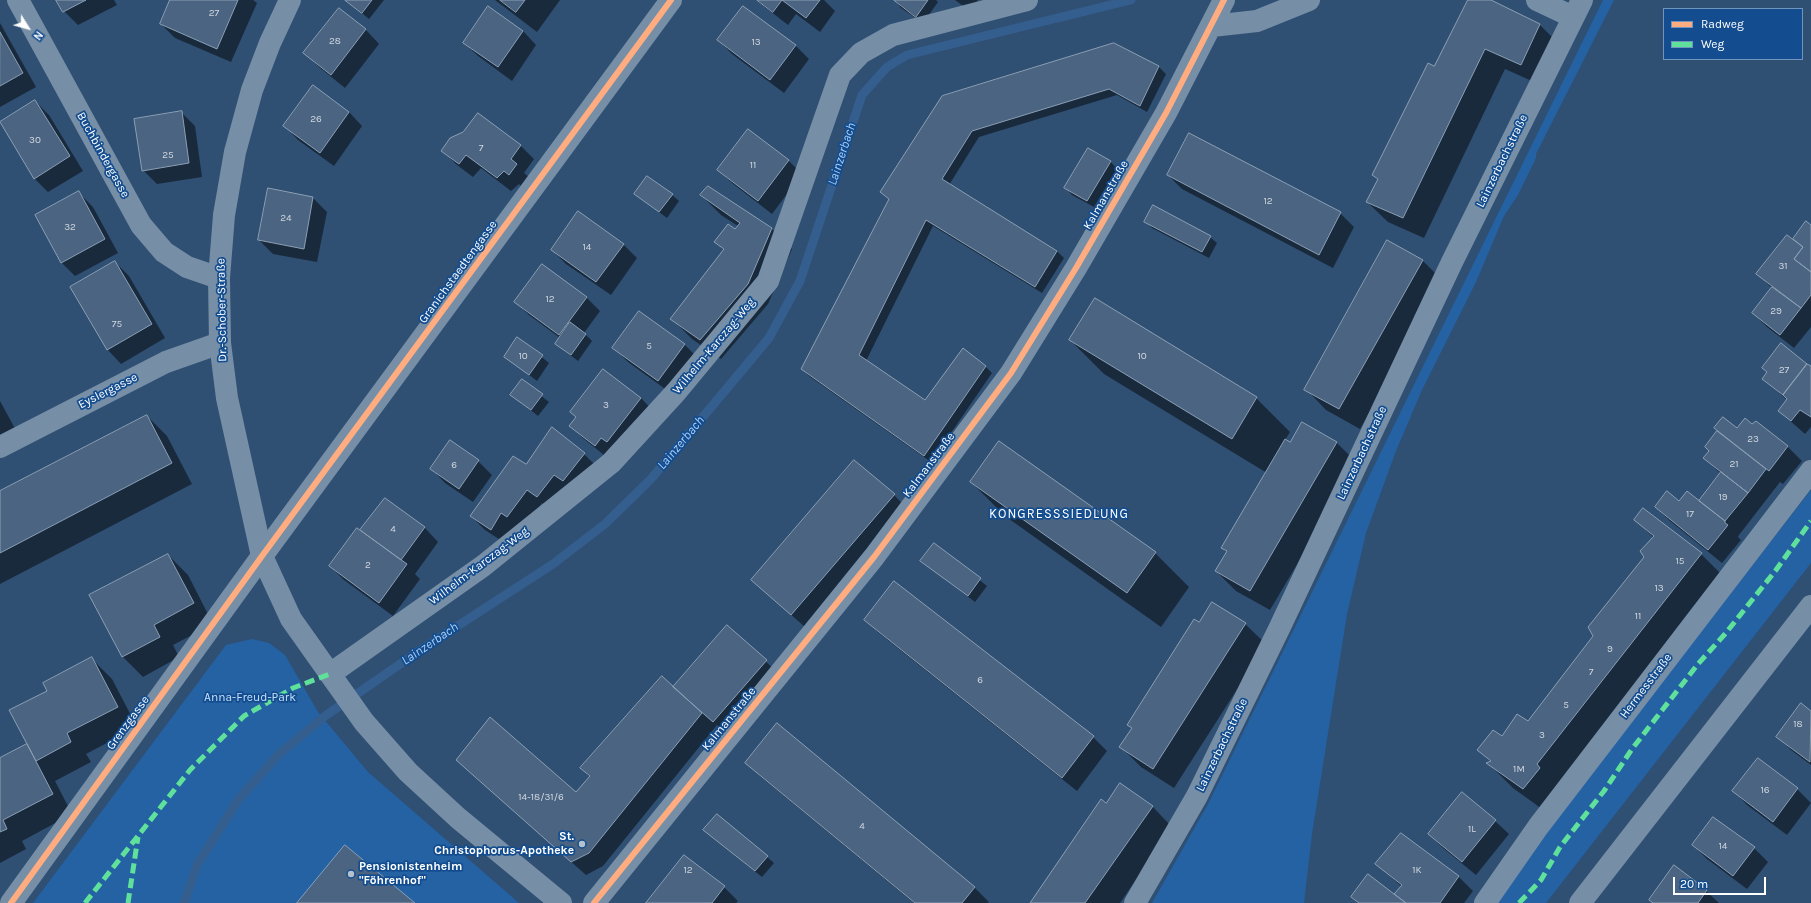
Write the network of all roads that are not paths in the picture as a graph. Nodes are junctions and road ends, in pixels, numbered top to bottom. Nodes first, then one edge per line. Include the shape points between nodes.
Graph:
1 (18, 0) edge
2 (290, 0) edge
3 (671, 0) edge
4 (1027, 0) edge
5 (1224, 0) edge
6 (1309, 0) edge
7 (1537, 0) edge
8 (1577, 9) edge
9 (1212, 26) junction
10 (219, 278) junction
11 (220, 343) junction
12 (0, 447) edge
13 (1811, 471) edge
14 (262, 556) junction
15 (1811, 606) edge
16 (332, 677) junction
17 (11, 903) edge
18 (562, 903) edge
19 (594, 903) edge
20 (1135, 903) edge
21 (1485, 903) edge
22 (1580, 903) edge

1 - 10 street, Buchbindergasse via 141,224 164,252 187,267
2 - 10 street, Dr.-Schober-Straße via 252,90 234,152 224,215
3 - 14 street, Granichstaedtengasse
4 - 16 street, Wilhelm-Karczag-Weg via 893,35 861,53 840,75 768,281 676,392 611,463 483,566
5 - 9 street, Kalmanstraße
6 - 9 street via 1257,21
7 - 8 street
8 - 20 street, Lainzerbachstraße via 1452,262 1197,796
9 - 19 street, Kalmanstraße via 1155,133 1011,373 874,557
10 - 11 street, Dr.-Schober-Straße
11 - 12 street, Eyslergasse via 166,362
11 - 14 street, Dr.-Schober-Straße via 227,398
13 - 21 street, Hermesstraße via 1538,827
14 - 16 street, Dr.-Schober-Straße via 291,619
14 - 17 street, Grenzgasse
15 - 22 street
16 - 18 street, Dr.-Schober-Straße via 364,722 408,772 458,818

